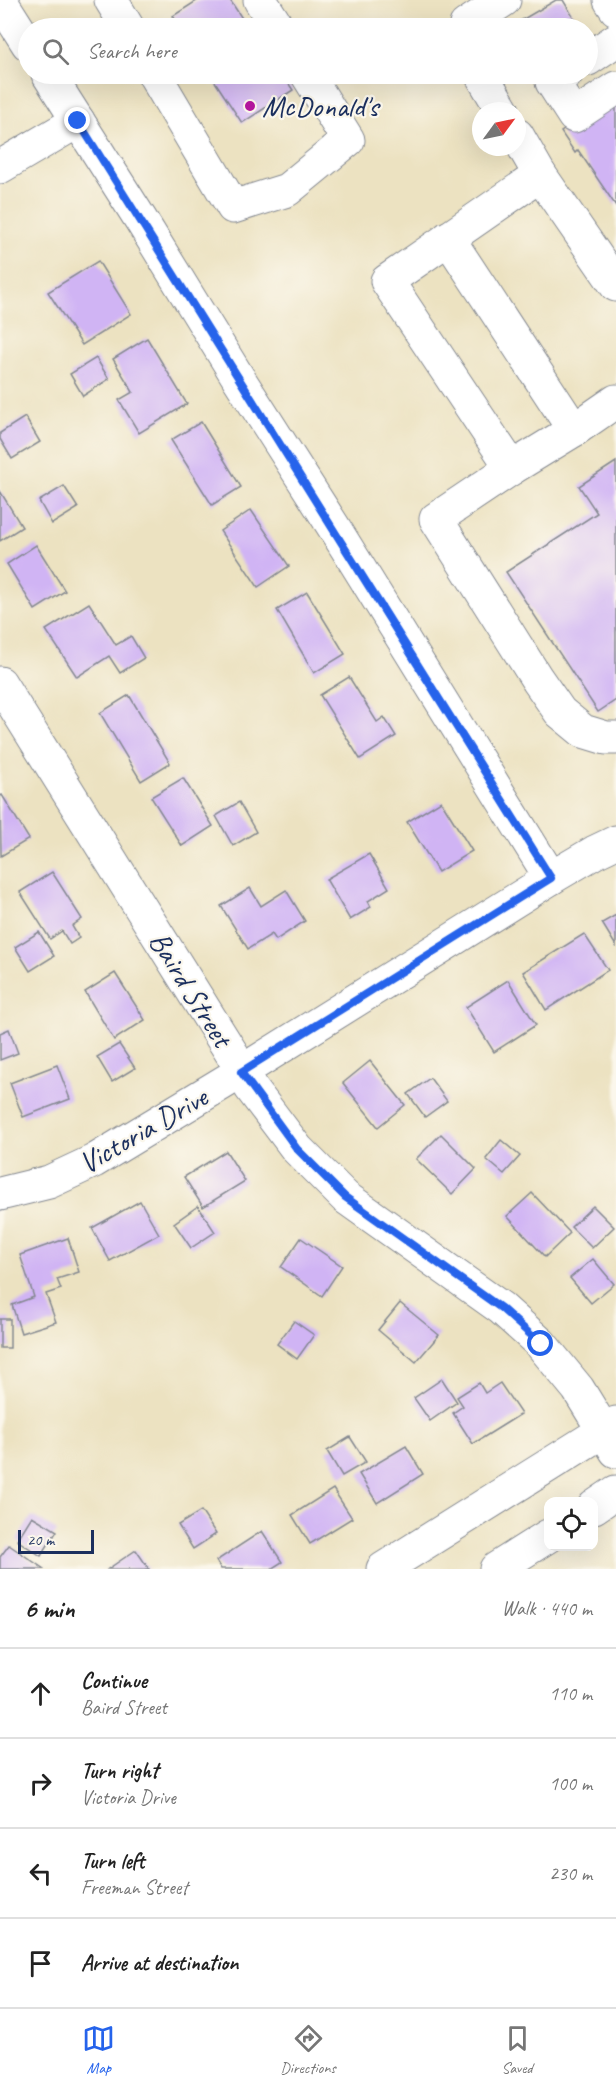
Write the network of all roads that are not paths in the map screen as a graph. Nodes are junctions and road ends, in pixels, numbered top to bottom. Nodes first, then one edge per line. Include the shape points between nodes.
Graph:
1 (0, 0) edge
2 (111, 0) edge
3 (260, 0) edge
4 (504, 0) edge
5 (610, 0) edge
6 (616, 9) edge
7 (122, 18) edge
8 (272, 18) edge
9 (477, 18) edge
10 (18, 28) edge
11 (616, 40) edge
12 (598, 52) edge
13 (54, 84) edge
14 (160, 84) edge
15 (312, 84) edge
16 (487, 84) edge
17 (553, 84) edge
18 (616, 88) edge
19 (498, 102) edge
20 (78, 121) junction
21 (526, 151) edge
22 (0, 167) edge
23 (540, 175) junction
24 (448, 238) junction
25 (616, 285) edge
26 (616, 401) edge
27 (574, 430) junction
28 (512, 468) junction
29 (0, 683) edge
30 (616, 738) edge
31 (616, 842) edge
32 (551, 878) junction
33 (241, 1072) junction
34 (0, 1194) edge
35 (612, 1435) edge
36 (616, 1492) edge
37 (598, 1504) edge
38 (544, 1539) edge
39 (383, 1569) edge
40 (496, 1569) edge

1 - 10 street
2 - 7 street
3 - 8 street
4 - 9 street
5 - 6 street
11 - 12 street
13 - 20 street
14 - 15 street via 233,207 287,190 348,140
16 - 19 street
17 - 18 street via 574,116
20 - 22 street
20 - 32 street
21 - 23 street
23 - 24 street
23 - 25 street
24 - 27 street
24 - 28 street via 387,281
26 - 27 street
27 - 28 street
28 - 30 street via 436,519 561,712 583,731
29 - 33 street, Baird Street
31 - 32 street, Victoria Drive
32 - 33 street, Victoria Drive
33 - 34 street, Victoria Drive via 71,1173
33 - 35 street, Baird Street via 297,1149 345,1197 501,1308 541,1344
35 - 39 street
36 - 37 street
38 - 40 street

